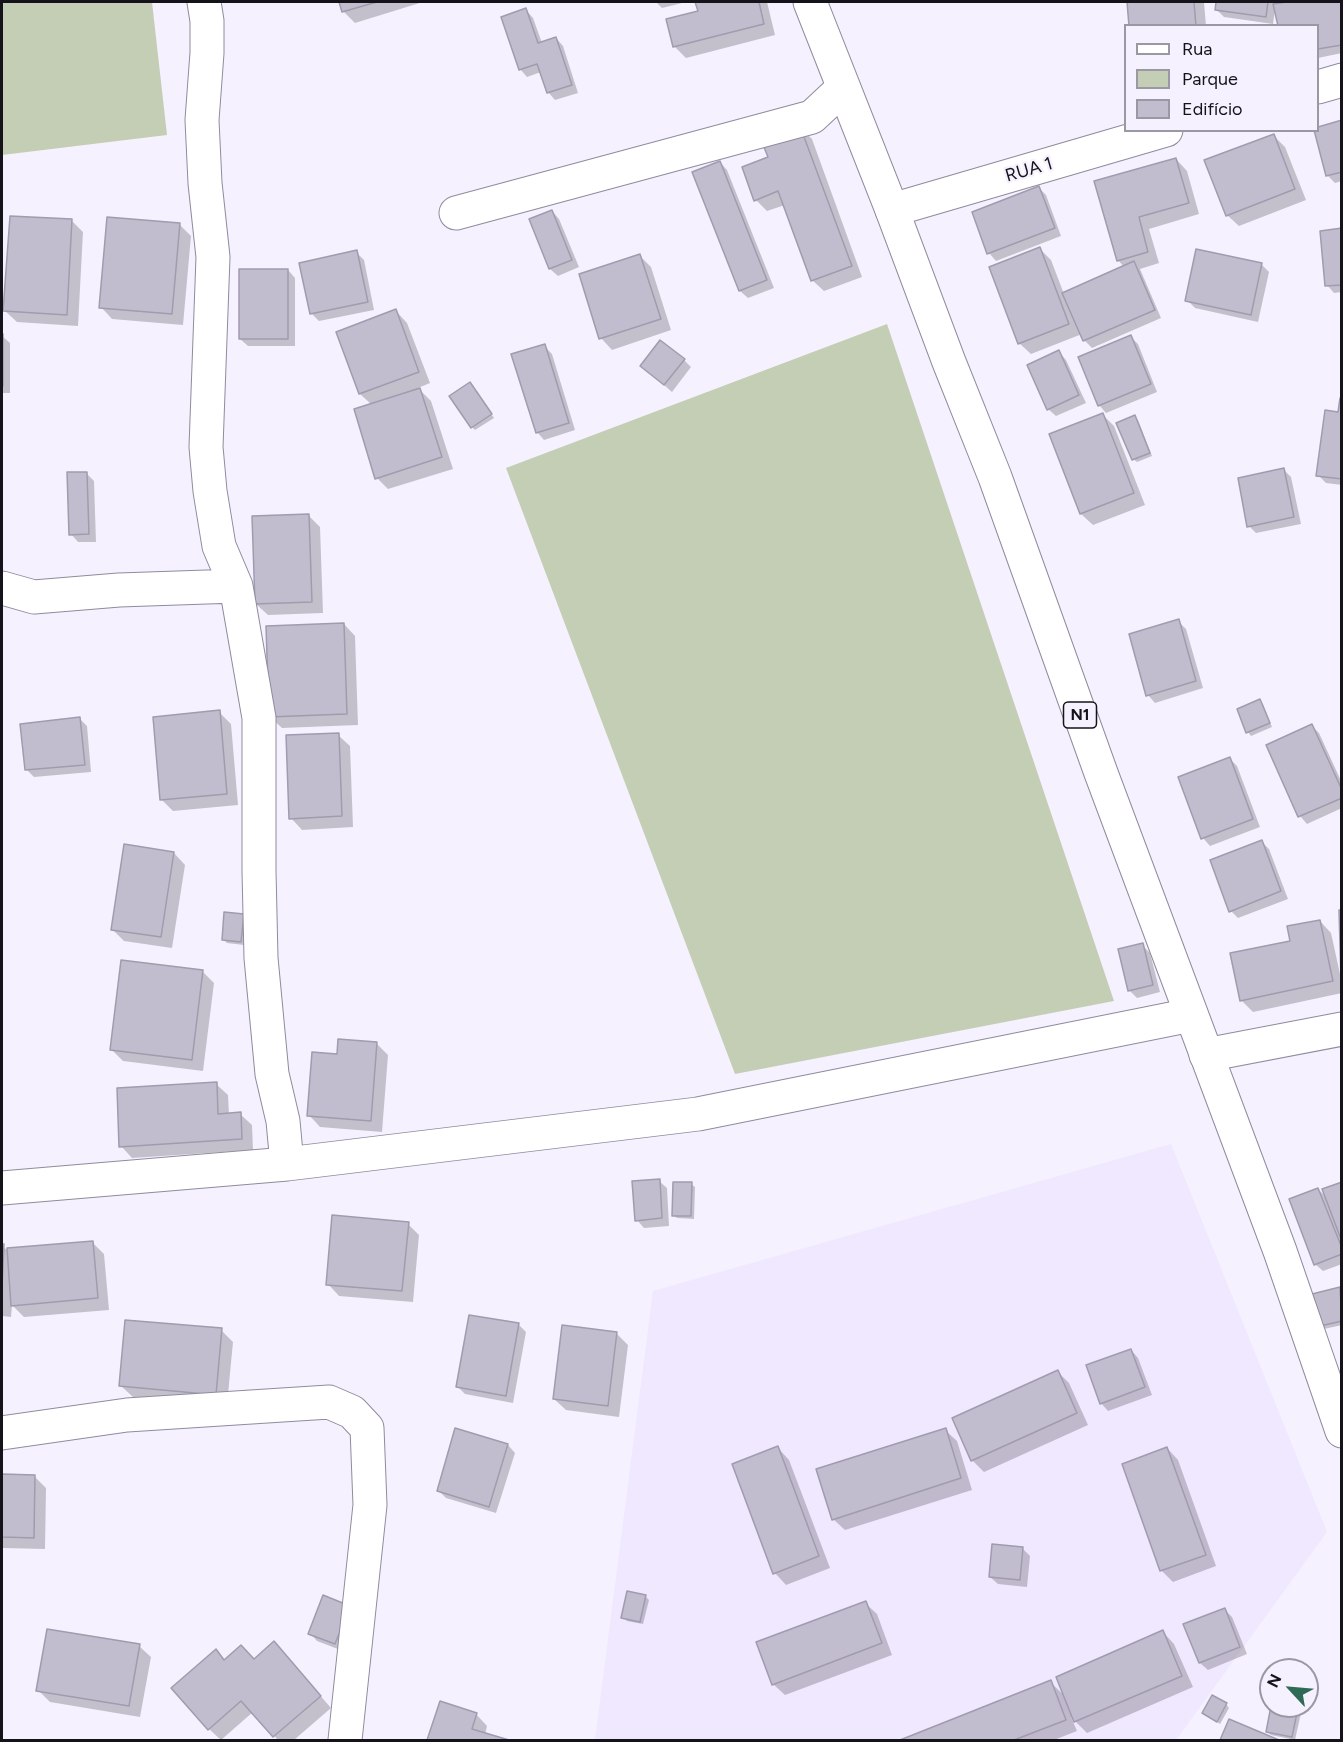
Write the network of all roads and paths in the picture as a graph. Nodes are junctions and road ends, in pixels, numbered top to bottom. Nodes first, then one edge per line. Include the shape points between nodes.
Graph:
1 (204, 2) edge
2 (810, 2) edge
3 (1341, 80) edge
4 (1319, 86) edge
5 (843, 88) junction
6 (1159, 132) edge
7 (892, 210) junction
8 (456, 213) dead end
9 (236, 586) junction
10 (2, 588) edge
11 (1191, 1015) junction
12 (1341, 1029) edge
13 (1206, 1055) junction
14 (287, 1164) junction
15 (2, 1188) edge
16 (1341, 1431) edge
17 (2, 1433) edge
18 (345, 1740) edge

1 - 9 street via 207,53 202,120 213,257 206,447 219,546
2 - 5 street, N1
3 - 4 street
5 - 7 street, N1
5 - 8 street via 812,117
6 - 7 street, RUA 1
7 - 11 street, N1 via 995,477
9 - 10 street via 34,597
9 - 14 street via 259,718 261,958 272,1074 283,1121
11 - 13 street, N1
11 - 14 street via 698,1114
12 - 13 street
13 - 16 street, N1 via 1280,1251
14 - 15 street
17 - 18 street via 127,1415 329,1402 352,1412 368,1428 370,1505

